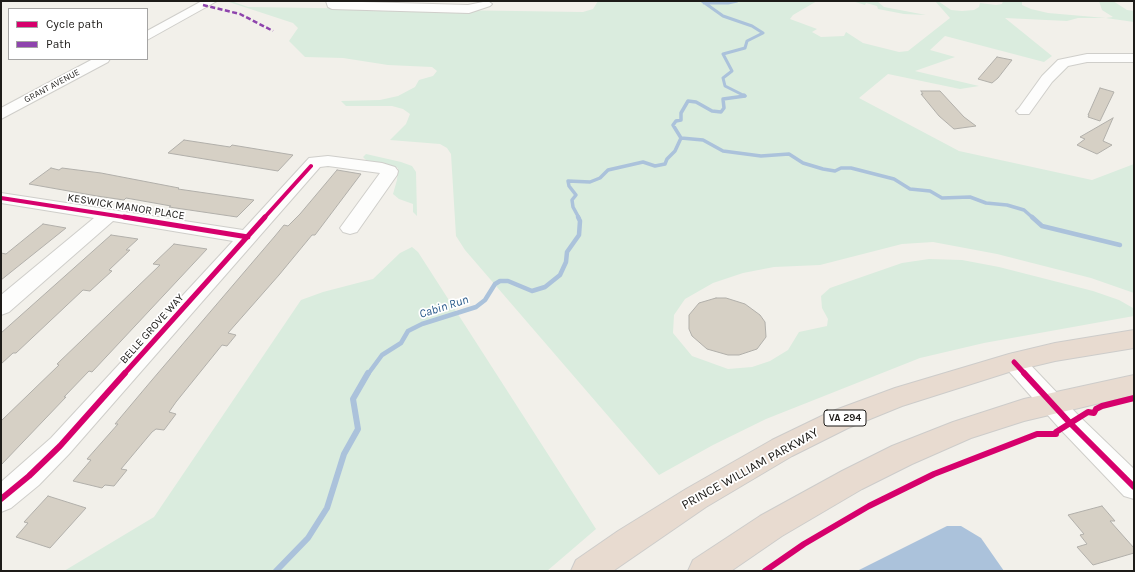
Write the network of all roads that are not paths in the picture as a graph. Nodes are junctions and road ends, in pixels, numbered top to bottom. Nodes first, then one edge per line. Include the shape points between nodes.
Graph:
1 (211, 1) edge
2 (332, 1) edge
3 (486, 4) dead end
4 (148, 35) edge
5 (1134, 58) edge
6 (101, 60) edge
7 (1024, 111) dead end
8 (1, 114) edge
9 (1, 198) edge
10 (109, 215) junction
11 (350, 228) dead end
12 (248, 237) junction
13 (1, 307) edge
14 (1134, 339) edge
15 (1014, 362) junction
16 (1134, 385) edge
17 (1052, 403) junction
18 (1134, 488) edge
19 (1, 498) edge
20 (587, 571) edge
21 (704, 571) edge

1 - 4 street
2 - 3 street via 332,5 337,6 469,9
5 - 7 street via 1082,58 1063,63 1047,79
6 - 8 street, GRANT AVENUE
9 - 10 street, KESWICK MANOR PLACE
10 - 12 street, KESWICK MANOR PLACE
10 - 13 street
11 - 12 street, BELLE GROVE WAY via 389,171 325,160 311,166
12 - 19 street, BELLE GROVE WAY via 60,446 29,476
14 - 15 highway, PRINCE WILLIAM PARKWAY / VA 294
15 - 17 street
15 - 20 highway, PRINCE WILLIAM PARKWAY / VA 294 via 895,398 839,420 782,448 696,498
16 - 17 highway
17 - 18 street
17 - 21 highway via 963,430 902,455 771,526

